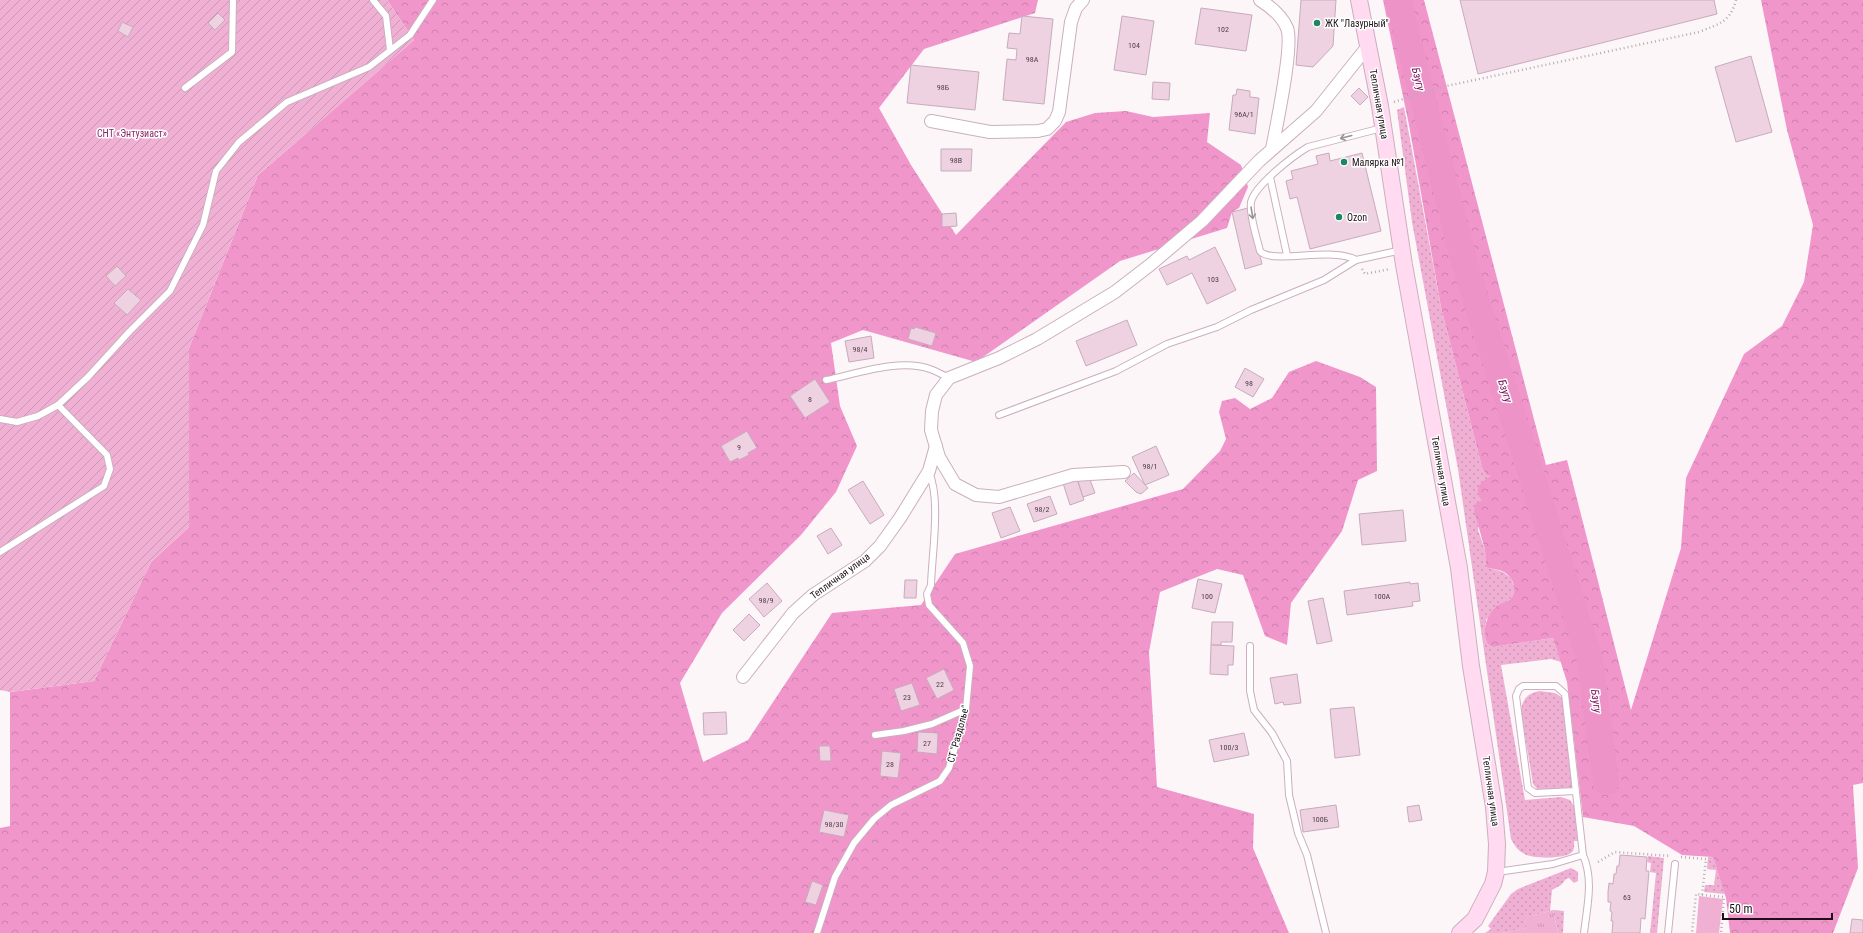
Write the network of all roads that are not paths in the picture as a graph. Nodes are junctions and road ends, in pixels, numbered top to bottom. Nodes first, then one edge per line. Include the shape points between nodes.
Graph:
1 (232, 0) edge
2 (373, 0) edge
3 (433, 0) edge
4 (1083, 0) edge
5 (1260, 0) edge
6 (1358, 0) edge
7 (1368, 46) junction
8 (390, 50) junction
9 (185, 88) dead end
10 (931, 121) dead end
11 (1383, 127) junction
12 (1272, 149) junction
13 (1270, 177) junction
14 (1402, 250) junction
15 (1287, 256) junction
16 (1356, 260) junction
17 (949, 378) junction
18 (826, 380) dead end
19 (58, 405) junction
20 (999, 415) dead end
21 (0, 419) edge
22 (936, 446) junction
23 (928, 471) junction
24 (1124, 472) dead end
25 (0, 552) edge
26 (1250, 646) dead end
27 (743, 677) dead end
28 (966, 709) junction
29 (875, 735) dead end
30 (1576, 791) junction
31 (1583, 855) junction
32 (1675, 864) dead end
33 (1496, 872) junction
34 (817, 933) edge
35 (1326, 933) edge
36 (1460, 933) edge
37 (1584, 933) edge
38 (1668, 933) edge

1 - 9 lane via 232,52
2 - 8 lane via 386,16
3 - 8 lane via 410,35
4 - 10 street via 1076,8 1071,22 1059,112 1047,129 990,132
5 - 12 street via 1281,18 1288,30 1289,38
6 - 7 street, Тепличная улица
7 - 11 street, Тепличная улица
7 - 12 street via 1316,111
8 - 19 lane via 369,67 288,102 239,142 216,171 203,225 170,291
11 -> 13 lane via 1308,147
11 - 14 street, Тепличная улица
12 - 17 street via 1202,221 1115,292 1037,339
13 - 15 lane
13 -> 15 lane via 1254,196 1251,210 1260,251 1263,254
14 - 16 lane
14 - 33 street, Тепличная улица via 1459,568 1471,666 1494,807
15 - 16 lane via 1336,253
16 - 20 lane via 1324,280 1217,327 1167,344 1116,371
17 - 18 lane via 929,368 904,365
17 - 22 street via 936,395 932,411 931,430
19 - 21 lane via 38,416 17,422
19 - 25 lane via 107,455 110,469 104,486
22 - 23 street, Тепличная улица
22 - 24 street via 939,458 955,484 976,495 999,497 1073,475
23 - 27 street, Тепличная улица via 880,546 865,561 813,594 793,613
23 - 28 lane, СТ "Раздолье" via 934,483 935,498 930,585 926,594 929,605 963,643 970,666
26 - 35 lane via 1250,691 1254,710 1272,733 1287,761 1291,803
28 - 29 lane via 932,724
28 - 34 lane, СТ "Раздолье" via 949,768 940,781 891,805 874,819 854,843 835,877
30 - 30 lane via 1565,694 1556,686 1523,686 1516,696 1528,788 1535,793
30 - 31 lane
31 - 33 lane via 1553,864
31 - 37 lane via 1590,879
32 - 38 lane
33 - 36 street, Тепличная улица via 1486,900 1475,919

